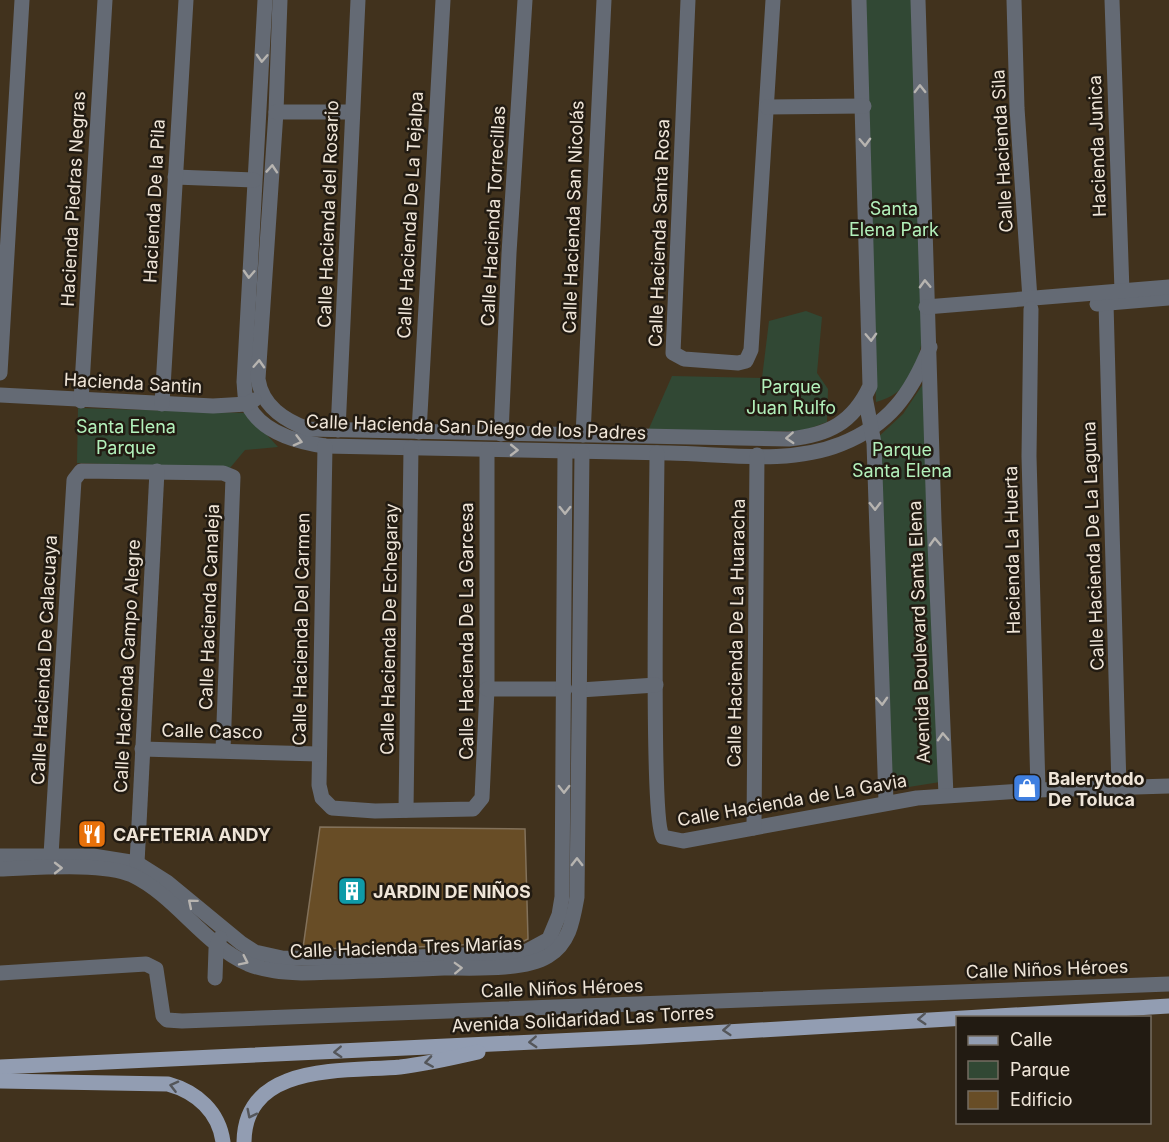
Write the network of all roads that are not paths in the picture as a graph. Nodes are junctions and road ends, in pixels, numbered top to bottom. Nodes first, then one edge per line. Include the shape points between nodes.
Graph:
1 (22, 0) edge
2 (105, 0) edge
3 (186, 0) edge
4 (265, 0) edge
5 (280, 0) edge
6 (358, 0) edge
7 (442, 0) edge
8 (525, 0) edge
9 (604, 0) edge
10 (688, 0) edge
11 (772, 0) edge
12 (860, 0) edge
13 (918, 0) edge
14 (1014, 0) edge
15 (1112, 0) edge
16 (272, 17) junction
17 (864, 106) junction
18 (766, 107) junction
19 (276, 112) junction
20 (352, 112) junction
21 (175, 177) junction
22 (254, 180) junction
23 (267, 246) junction
24 (250, 247) junction
25 (1169, 287) edge
26 (1122, 291) junction
27 (1169, 298) edge
28 (1069, 301) junction
29 (1106, 303) junction
30 (1030, 304) junction
31 (926, 312) junction
32 (930, 347) junction
33 (0, 373) edge
34 (0, 395) edge
35 (262, 396) junction
36 (865, 397) junction
37 (81, 401) junction
38 (162, 404) junction
39 (246, 404) junction
40 (872, 427) junction
41 (338, 430) junction
42 (419, 432) junction
43 (501, 434) junction
44 (583, 435) junction
45 (697, 437) junction
46 (447, 440) junction
47 (325, 446) junction
48 (411, 448) junction
49 (487, 450) junction
50 (565, 452) junction
51 (582, 452) junction
52 (657, 453) junction
53 (698, 453) junction
54 (757, 455) junction
55 (157, 471) junction
56 (572, 612) junction
57 (656, 686) junction
58 (487, 688) junction
59 (572, 689) junction
60 (142, 749) junction
61 (223, 750) junction
62 (318, 754) junction
63 (1169, 786) edge
64 (1119, 788) junction
65 (1038, 790) junction
66 (946, 795) junction
67 (886, 802) junction
68 (406, 810) junction
69 (754, 828) junction
70 (51, 855) junction
71 (5, 863) edge
72 (137, 863) junction
73 (220, 937) junction
74 (0, 973) edge
75 (215, 978) dead end
76 (1169, 984) edge
77 (1169, 1006) edge
78 (995, 1016) edge
79 (956, 1018) edge
80 (506, 1044) junction
81 (0, 1067) edge
82 (0, 1082) edge
83 (224, 1142) edge
84 (244, 1142) edge

1 - 33 street
2 - 37 street, Hacienda Piedras Negras
3 - 21 street, Hacienda De la Pila
4 - 16 street
5 - 16 street
6 - 20 street, Calle Hacienda del Rosario
7 - 42 street, Calle Hacienda De La Tejalpa
8 - 43 street, Calle Hacienda Torrecillas
9 - 44 street, Calle Hacienda San Nicolás
10 - 18 street, Calle Hacienda Santa Rosa via 673,349 678,358 738,363 749,357
11 - 18 street, Calle Hacienda Santa Rosa
12 - 17 street
31 -> 13 street, Avenida Boulevard Santa Elena
14 - 30 street, Calle Hacienda Sila
15 - 26 street, Hacienda Junica
16 - 19 street
16 -> 22 street
17 - 18 street
17 -> 36 street via 872,374
19 - 20 street
23 -> 19 street
20 - 41 street, Calle Hacienda del Rosario
21 - 22 street
21 - 38 street, Hacienda De la Pila
22 - 24 street
23 - 24 street
35 -> 23 street via 258,379
24 -> 39 street
25 - 26 street
26 - 28 street
27 - 29 street
28 - 29 street
28 - 30 street
29 - 64 street, Calle Hacienda De La Laguna
30 - 31 street
30 - 65 street, Hacienda La Huerta via 1029,456
31 - 32 street, Avenida Boulevard Santa Elena
32 - 40 street, Calle Hacienda San Diego de los Padres via 910,392 889,416
66 -> 32 street, Avenida Boulevard Santa Elena
34 - 37 street, Hacienda Santin
35 - 39 street, Hacienda Santin
35 - 41 street, Calle Hacienda San Diego de los Padres via 293,423 308,429
36 - 40 street
36 -> 45 street, Calle Hacienda San Diego de los Padres via 838,426 821,434 789,439
37 - 38 street, Hacienda Santin
38 - 39 street, Hacienda Santin
39 -> 47 street, Calle Hacienda San Diego de los Padres via 284,436
40 - 54 street, Calle Hacienda San Diego de los Padres via 850,441 825,449
40 -> 67 street
41 - 42 street, Calle Hacienda San Diego de los Padres
42 - 46 street, Calle Hacienda San Diego de los Padres
43 - 44 street, Calle Hacienda San Diego de los Padres
43 - 46 street, Calle Hacienda San Diego de los Padres
44 - 45 street, Calle Hacienda San Diego de los Padres
45 - 53 street
46 - 48 street, Calle Hacienda San Diego de los Padres
46 - 49 street, Calle Hacienda San Diego de los Padres
47 - 48 street, Calle Hacienda San Diego de los Padres
47 - 62 street, Calle Hacienda Del Carmen
48 - 68 street, Calle Hacienda De Echegaray
49 -> 50 street, Calle Hacienda San Diego de los Padres
49 - 58 street, Calle Hacienda De La Garcesa
50 - 51 street, Calle Hacienda San Diego de los Padres
50 -> 56 street, Calle Hacienda Tres Marías
51 - 52 street, Calle Hacienda San Diego de los Padres
51 - 56 street, Calle Hacienda Tres Marías
52 - 53 street, Calle Hacienda San Diego de los Padres
52 - 57 street, Calle Hacienda de La Gavia
53 - 54 street, Calle Hacienda San Diego de los Padres
54 - 69 street, Calle Hacienda De La Huaracha
55 - 60 street, Calle Hacienda Campo Alegre
55 - 61 street, Calle Hacienda Canaleja via 223,473 232,475 234,480
55 - 70 street, Calle Hacienda De Calacuaya via 81,471 74,480
56 - 59 street, Calle Hacienda Tres Marías
57 - 59 street
57 - 69 street, Calle Hacienda de La Gavia via 660,834 668,840 683,841
58 - 59 street
58 - 68 street, Calle Hacienda De La Garcesa via 482,798 473,808
59 - 73 street, Calle Hacienda Tres Marías via 562,897 554,944 516,954 302,959 255,952
60 - 61 street, Calle Casco
60 - 72 street, Calle Hacienda Campo Alegre
61 - 62 street, Calle Casco
62 - 68 street, Calle Hacienda Del Carmen via 322,798 332,808
63 - 64 street, Calle Hacienda de La Gavia
64 - 65 street, Calle Hacienda de La Gavia
65 - 66 street, Calle Hacienda de La Gavia
66 - 67 street, Calle Hacienda de La Gavia
67 - 69 street, Calle Hacienda de La Gavia
70 - 71 street, Calle Hacienda Tres Marías
70 - 72 street, Calle Hacienda Tres Marías via 111,857
71 -> 73 street, Calle Hacienda Tres Marías via 131,875
73 -> 72 street, Calle Hacienda Tres Marías via 167,882
73 - 75 street
74 - 76 street, Calle Niños Héroes via 146,964 156,969 163,1016 182,1022
77 -> 78 main road, Avenida Solidaridad Las Torres
79 -> 80 main road, Avenida Solidaridad Las Torres
80 -> 81 main road, Avenida Solidaridad Las Torres
80 -> 84 main road via 403,1066 286,1079 258,1101 247,1122
83 -> 82 main road via 216,1119 202,1101 183,1088 168,1084

